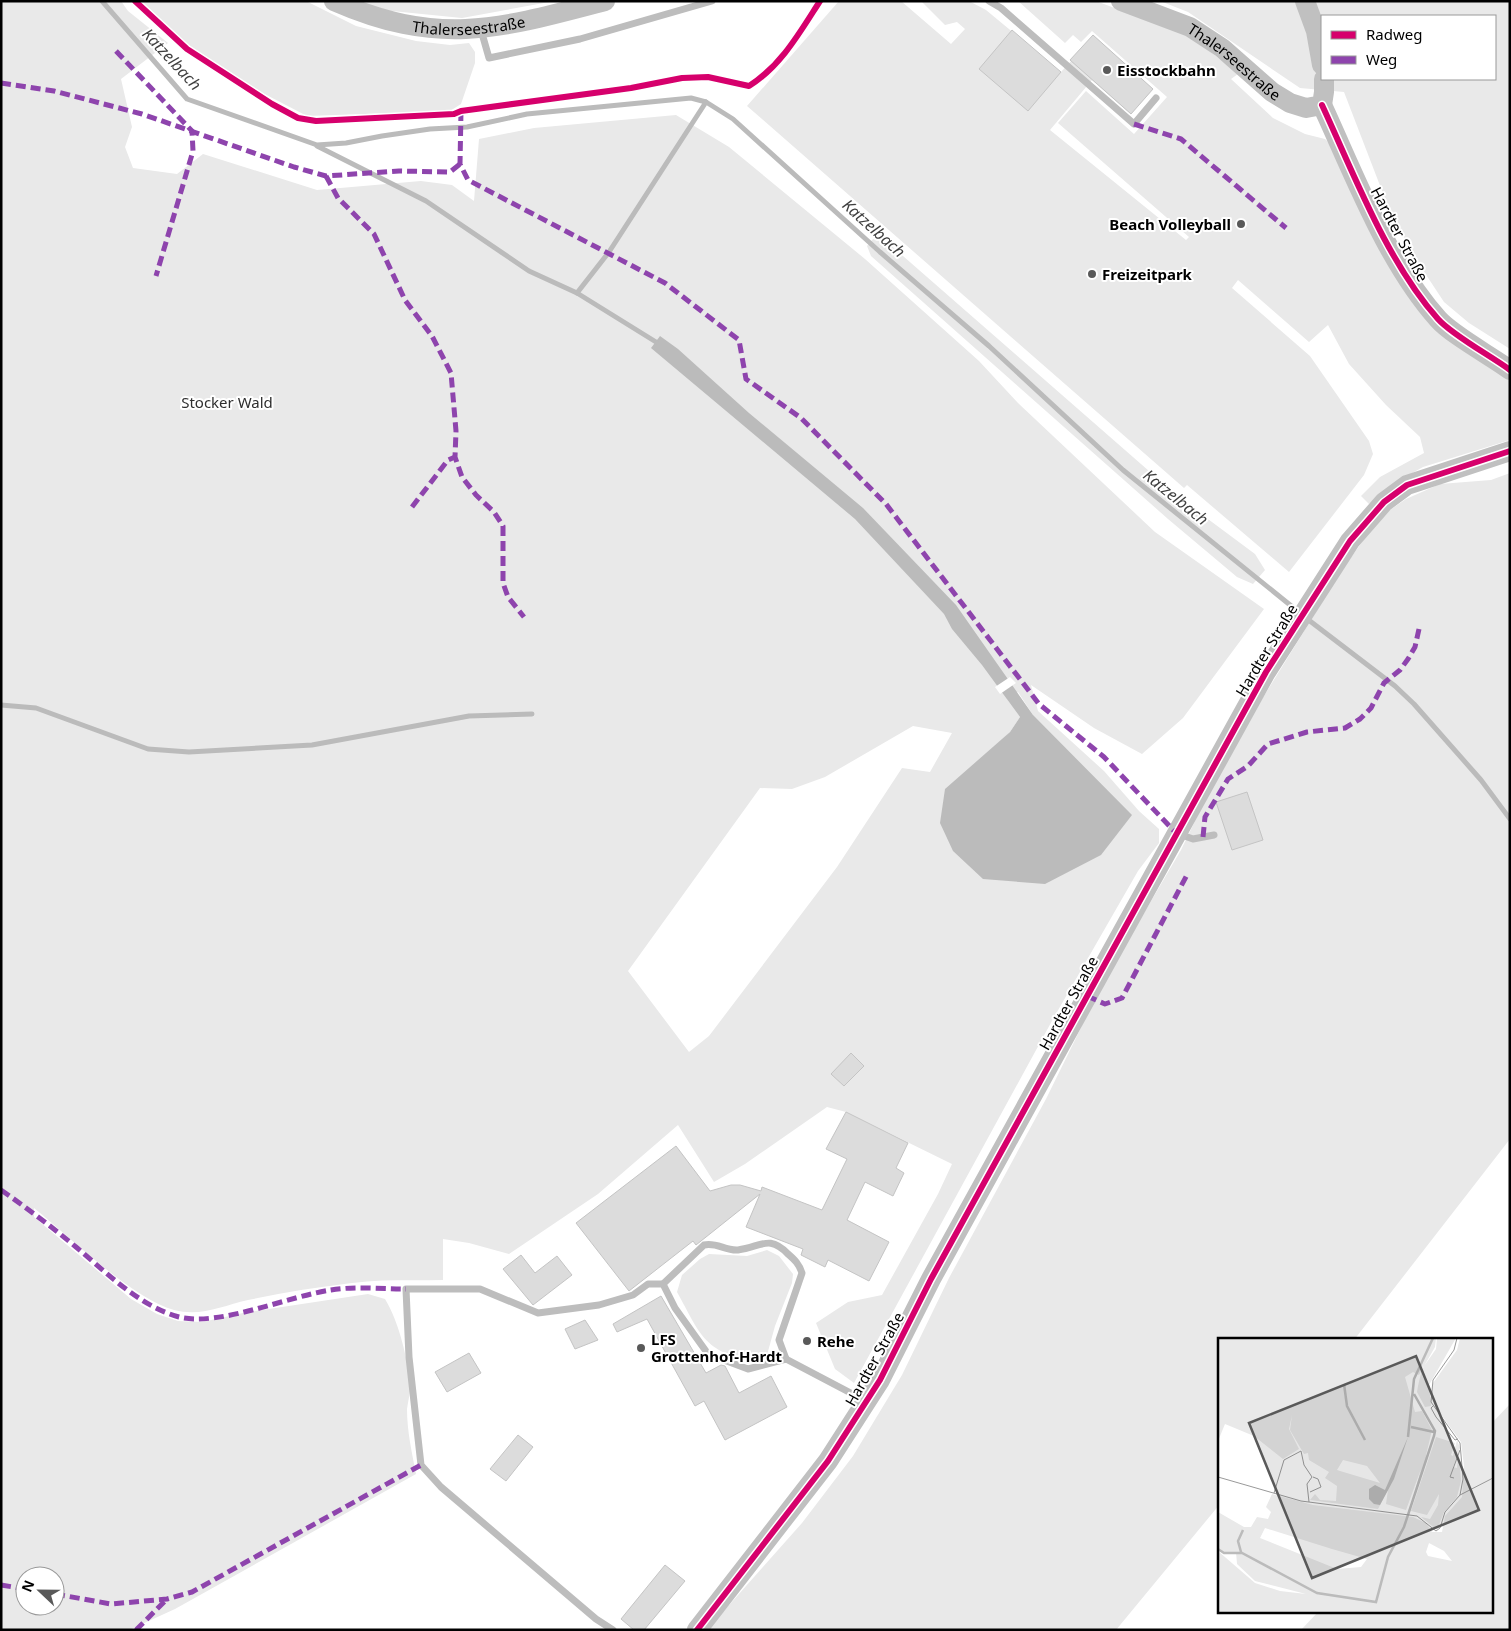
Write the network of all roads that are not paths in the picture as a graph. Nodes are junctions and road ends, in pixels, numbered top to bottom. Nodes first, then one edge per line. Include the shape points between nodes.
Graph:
1 (334, 1) edge
2 (605, 1) edge
3 (712, 1) edge
4 (989, 1) edge
5 (1122, 1) edge
6 (1305, 1) edge
7 (481, 30) junction
8 (1321, 59) edge
9 (1324, 80) edge
10 (1156, 98) dead end
11 (1322, 105) junction
12 (1510, 370) edge
13 (1510, 451) edge
14 (1176, 833) junction
15 (1214, 835) dead end
16 (663, 1284) junction
17 (786, 1358) junction
18 (866, 1402) junction
19 (613, 1630) edge
20 (697, 1630) edge

1 - 7 street, Thalerseestraße via 368,16 398,24 439,30
2 - 7 street, Thalerseestraße
3 - 7 lane via 580,39 489,58
4 - 10 lane via 1134,124
5 - 11 street, Thalerseestraße via 1190,27 1222,48 1272,92 1290,103 1306,108
6 - 8 street via 1316,31
9 - 11 street
11 - 12 street, Hardter Straße via 1381,231 1411,285 1440,321
13 - 14 street, Hardter Straße via 1407,485 1384,502 1350,541 1266,672
14 - 15 lane via 1190,839
14 - 18 street, Hardter Straße
16 - 17 lane via 675,1308 708,1354 748,1369
16 - 17 lane via 704,1245 713,1243 738,1250 768,1242 780,1245 799,1264 802,1273 779,1340
16 - 19 lane via 648,1284 634,1295 599,1304 538,1313 480,1289 406,1289 409,1357 421,1465 441,1487
17 - 18 lane
18 - 20 street, Hardter Straße via 828,1461

